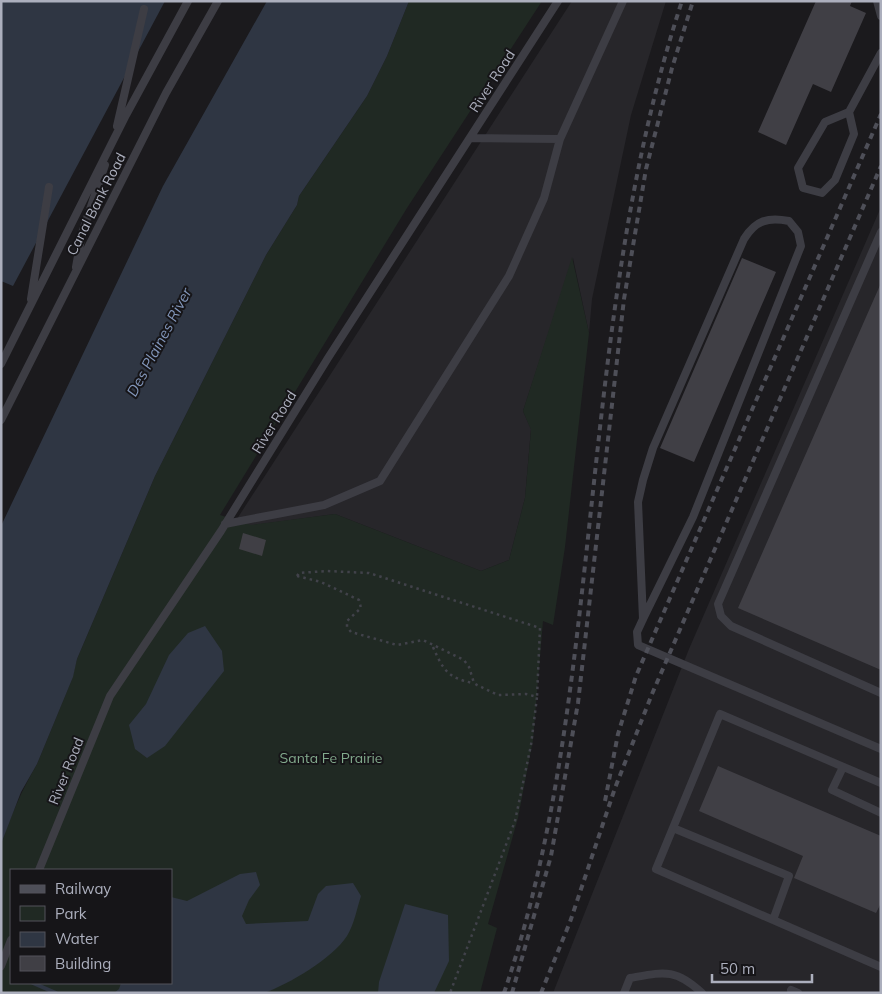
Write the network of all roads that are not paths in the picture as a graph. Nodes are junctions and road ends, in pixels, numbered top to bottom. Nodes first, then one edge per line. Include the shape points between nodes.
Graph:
1 (188, 1) edge
2 (218, 1) edge
3 (558, 1) edge
4 (623, 1) edge
5 (877, 1) edge
6 (144, 9) dead end
7 (881, 16) edge
8 (881, 52) edge
9 (849, 112) junction
10 (114, 138) junction
11 (470, 138) junction
12 (560, 140) junction
13 (49, 187) dead end
14 (881, 232) edge
15 (74, 276) junction
16 (30, 306) junction
17 (1, 364) edge
18 (1, 420) edge
19 (226, 524) junction
20 (643, 619) junction
21 (881, 693) edge
22 (881, 749) edge
23 (843, 767) junction
24 (881, 783) edge
25 (881, 813) edge
26 (673, 828) junction
27 (40, 869) edge
28 (773, 920) junction
29 (10, 943) edge
30 (1, 966) edge
31 (881, 967) edge
32 (624, 993) edge
33 (702, 993) edge

1 - 10 lane
2 - 15 lane, Canal Bank Road via 166,93
3 - 11 lane, River Road
4 - 12 lane
5 - 7 lane
6 - 10 lane
8 - 9 lane
9 - 9 lane via 825,122 798,168 803,188 822,194 835,180 854,134
10 - 15 lane via 82,233
10 - 16 lane
11 - 12 lane
11 - 19 lane, River Road
12 - 19 lane via 544,198 509,276 380,481 324,506
13 - 16 lane
14 - 21 lane via 718,604 722,616 731,626
15 - 18 lane, Canal Bank Road
16 - 17 lane
19 - 27 lane, River Road via 110,696
20 - 20 lane via 693,517 801,246 798,232 789,221 765,219 752,227 744,239 654,448 638,502
20 - 22 lane via 637,632 638,645 647,650
23 - 24 lane
23 - 25 lane via 832,790
23 - 26 lane via 720,714
26 - 28 lane via 656,869
26 - 28 lane via 789,876
28 - 31 lane
29 - 30 lane
32 - 33 lane via 630,978 661,972 685,978

